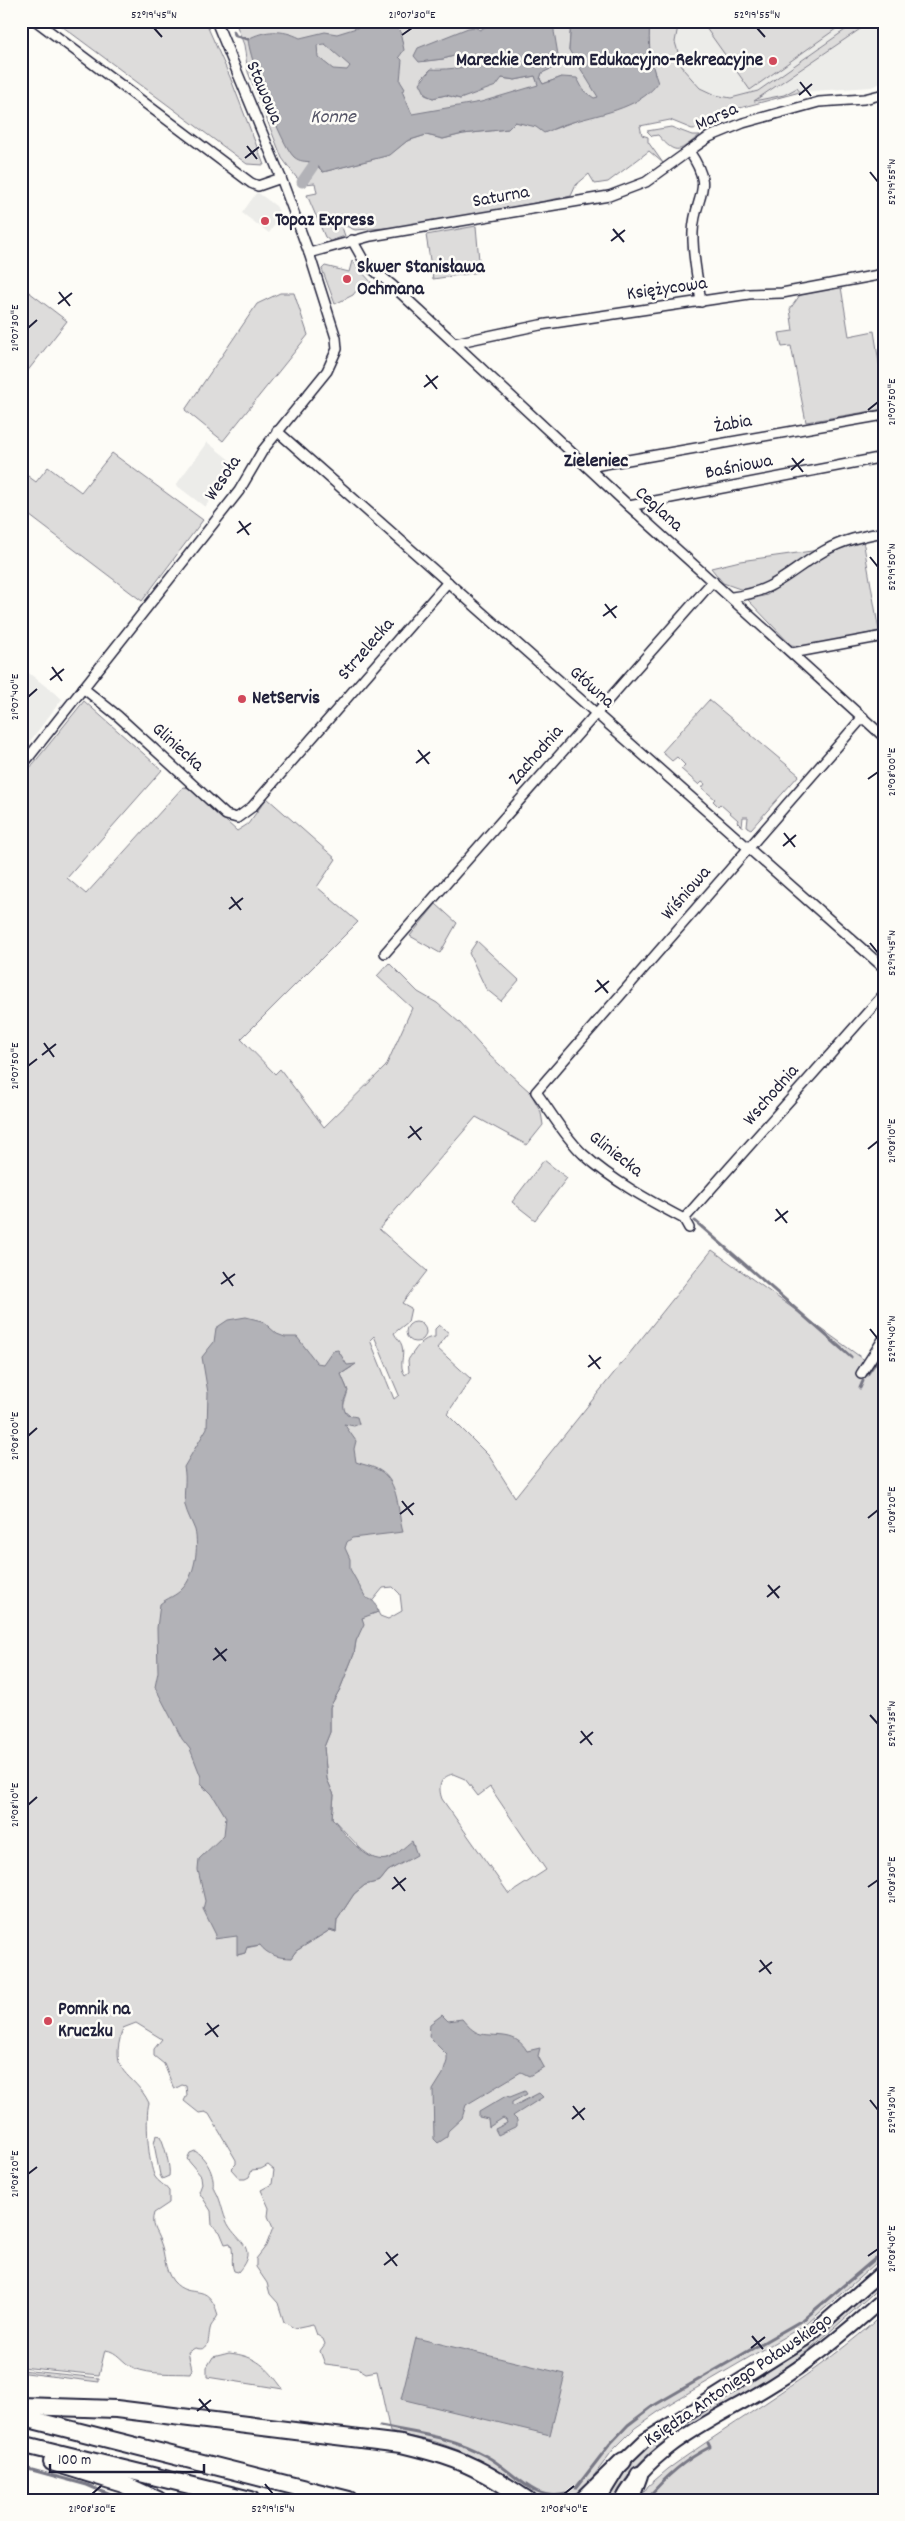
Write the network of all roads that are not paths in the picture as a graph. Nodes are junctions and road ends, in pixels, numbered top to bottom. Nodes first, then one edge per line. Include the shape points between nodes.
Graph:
1 (36, 21) edge
2 (216, 21) edge
3 (884, 94) edge
4 (689, 151) junction
5 (281, 178) junction
6 (352, 240) junction
7 (309, 253) junction
8 (884, 274) edge
9 (701, 302) junction
10 (455, 343) junction
11 (884, 415) edge
12 (277, 430) junction
13 (884, 457) edge
14 (588, 467) junction
15 (629, 506) junction
16 (884, 532) edge
17 (713, 581) junction
18 (448, 582) junction
19 (732, 597) junction
20 (884, 636) edge
21 (792, 653) junction
22 (83, 688) junction
23 (595, 714) junction
24 (863, 717) junction
25 (884, 737) edge
26 (21, 768) edge
27 (252, 807) joint
28 (748, 848) junction
29 (385, 953) dead end
30 (884, 968) edge
31 (884, 994) edge
32 (536, 1092) joint
33 (684, 1219) junction
34 (689, 1228) dead end
35 (884, 1338) edge
36 (861, 1374) dead end
37 (884, 2270) edge
38 (884, 2298) edge
39 (21, 2406) edge
40 (21, 2417) edge
41 (21, 2444) edge
42 (21, 2452) edge
43 (623, 2462) junction
44 (639, 2475) junction
45 (505, 2486) junction
46 (158, 2500) edge
47 (252, 2500) edge
48 (349, 2500) edge
49 (518, 2500) edge
50 (527, 2500) edge
51 (583, 2500) edge
52 (599, 2500) edge
53 (622, 2500) edge
54 (630, 2500) edge

1 - 5 street via 251,183 258,186
2 - 5 street, Stawowa
3 - 4 street, Marsa via 820,102 743,123 708,137
4 - 6 street, Saturna via 646,182 609,196
4 - 9 street, Marsa via 703,174 693,231
5 - 7 street, Wesoła
6 - 7 street, Saturna
6 - 10 street, Ceglana via 365,263
7 - 12 street, Wesoła via 334,330 336,348 328,370
8 - 9 street, Księżycowa via 782,293 749,294
9 - 10 street, Księżycowa via 540,325
10 - 14 street, Ceglana
11 - 14 street, Żabia
12 - 18 street, Główna
12 - 22 street, Wesoła via 238,490
13 - 15 street, Baśniowa
14 - 15 street, Ceglana
15 - 17 street, Ceglana
16 - 19 street via 850,539 824,551 771,587
17 - 19 street, Ceglana
17 - 23 street, Zachodnia
18 - 23 street, Główna
18 - 27 street, Strzelecka
19 - 21 street, Ceglana
20 - 21 street
21 - 24 street, Ceglana
22 - 26 street, Wesoła
22 - 27 street, Gliniecka via 226,815 237,818
23 - 28 street, Główna
23 - 29 street, Zachodnia
24 - 25 street, Ceglana
24 - 28 street, Wiśniowa
28 - 30 street, Główna
28 - 32 street, Wiśniowa
31 - 33 street, Wschodnia
32 - 33 street, Gliniecka via 582,1153 626,1187
33 - 34 street
35 - 36 street
37 - 43 main road, Księdza Antoniego Poławskiego via 804,2340 662,2428
38 - 44 main road, Księdza Antoniego Poławskiego via 801,2366 679,2441
39 - 45 highway via 116,2409 401,2444 449,2457
40 - 48 highway
41 - 47 highway
42 - 46 highway via 124,2484
43 - 51 highway
43 - 52 main road, Księdza Antoniego Poławskiego
44 - 53 main road, Księdza Antoniego Poławskiego
44 - 54 highway
45 - 49 highway
45 - 50 highway

